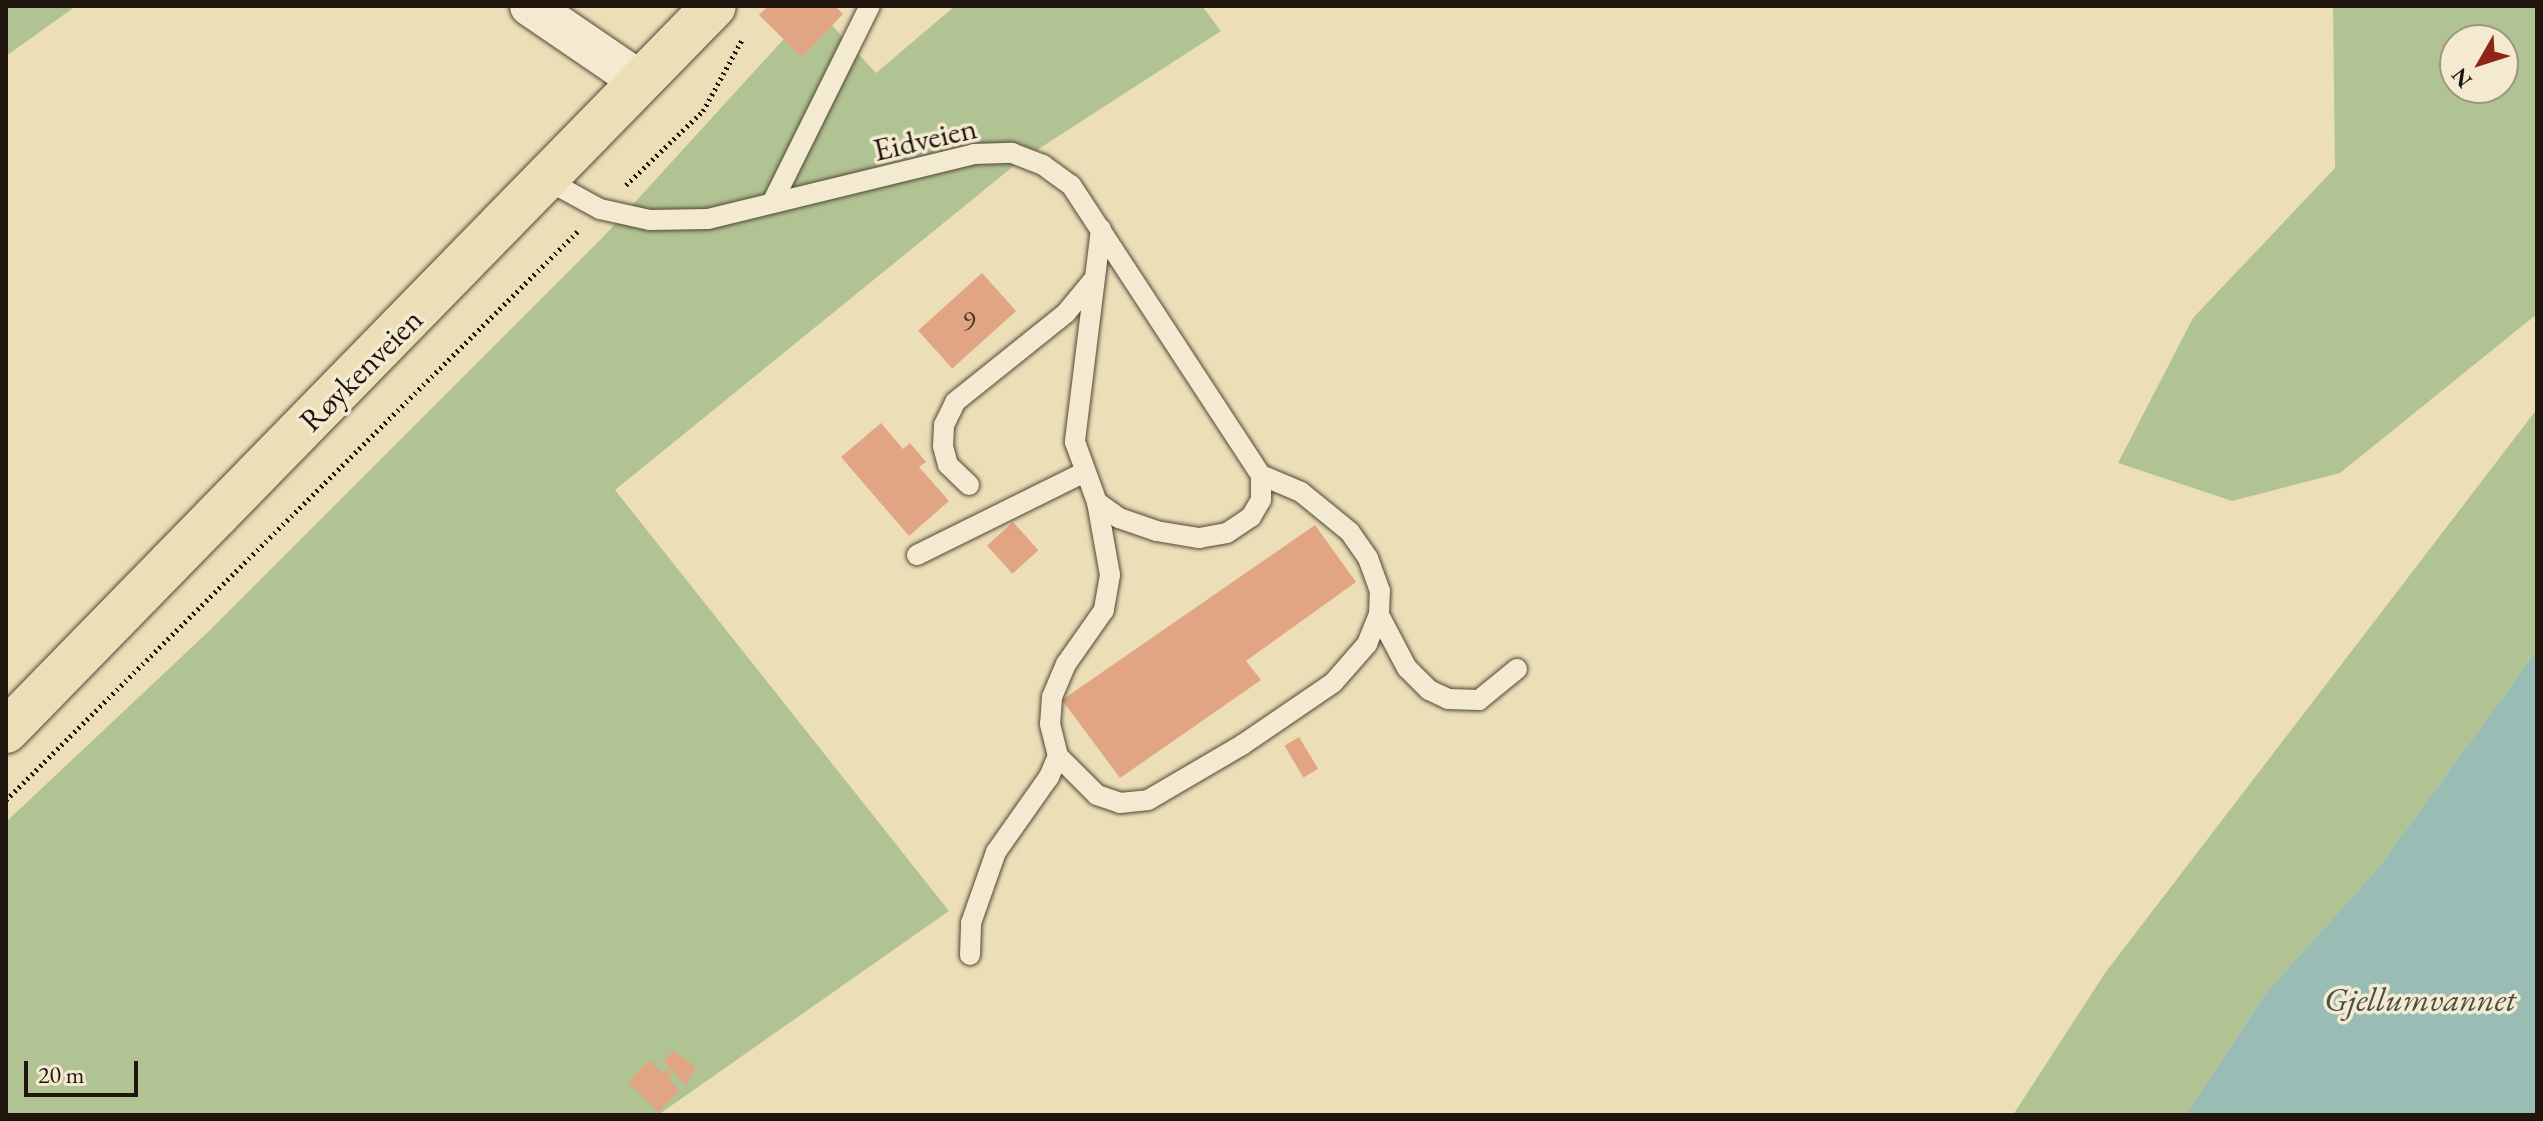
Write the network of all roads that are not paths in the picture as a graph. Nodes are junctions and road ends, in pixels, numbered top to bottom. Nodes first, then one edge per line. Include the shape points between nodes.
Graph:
1 (530, 6) edge
2 (870, 6) edge
3 (731, 17) edge
4 (640, 81) junction
5 (545, 179) junction
6 (773, 201) junction
7 (1101, 229) junction
8 (1095, 278) junction
9 (1083, 473) junction
10 (1261, 475) junction
11 (969, 485) dead end
12 (1097, 502) junction
13 (917, 555) dead end
14 (1379, 615) junction
15 (1517, 669) dead end
16 (6, 731) edge
17 (1058, 756) junction
18 (970, 955) dead end

1 - 4 street
2 - 6 lane
3 - 4 main road, Røykenveien
4 - 5 main road, Røykenveien
5 - 6 lane, Eidveien via 600,209 650,220 708,219
5 - 16 main road, Røykenveien
6 - 7 lane, Eidveien via 846,189 974,154 1012,153 1071,185
7 - 8 lane
7 - 10 lane, Eidveien
8 - 9 lane via 1077,396 1075,442
8 - 11 lane via 1066,313 955,402 944,425 943,446 948,465
9 - 12 lane
9 - 13 lane
10 - 12 lane via 1256,509 1227,533 1199,538 1119,518
10 - 14 lane via 1301,492 1350,532 1368,558 1380,591
12 - 17 lane via 1110,575 1104,610 1066,664 1052,697 1050,724
14 - 15 lane via 1407,668 1429,690 1448,699 1479,700
14 - 17 lane via 1367,644 1333,683 1148,800 1120,803 1097,795
17 - 18 lane via 996,852 971,923

